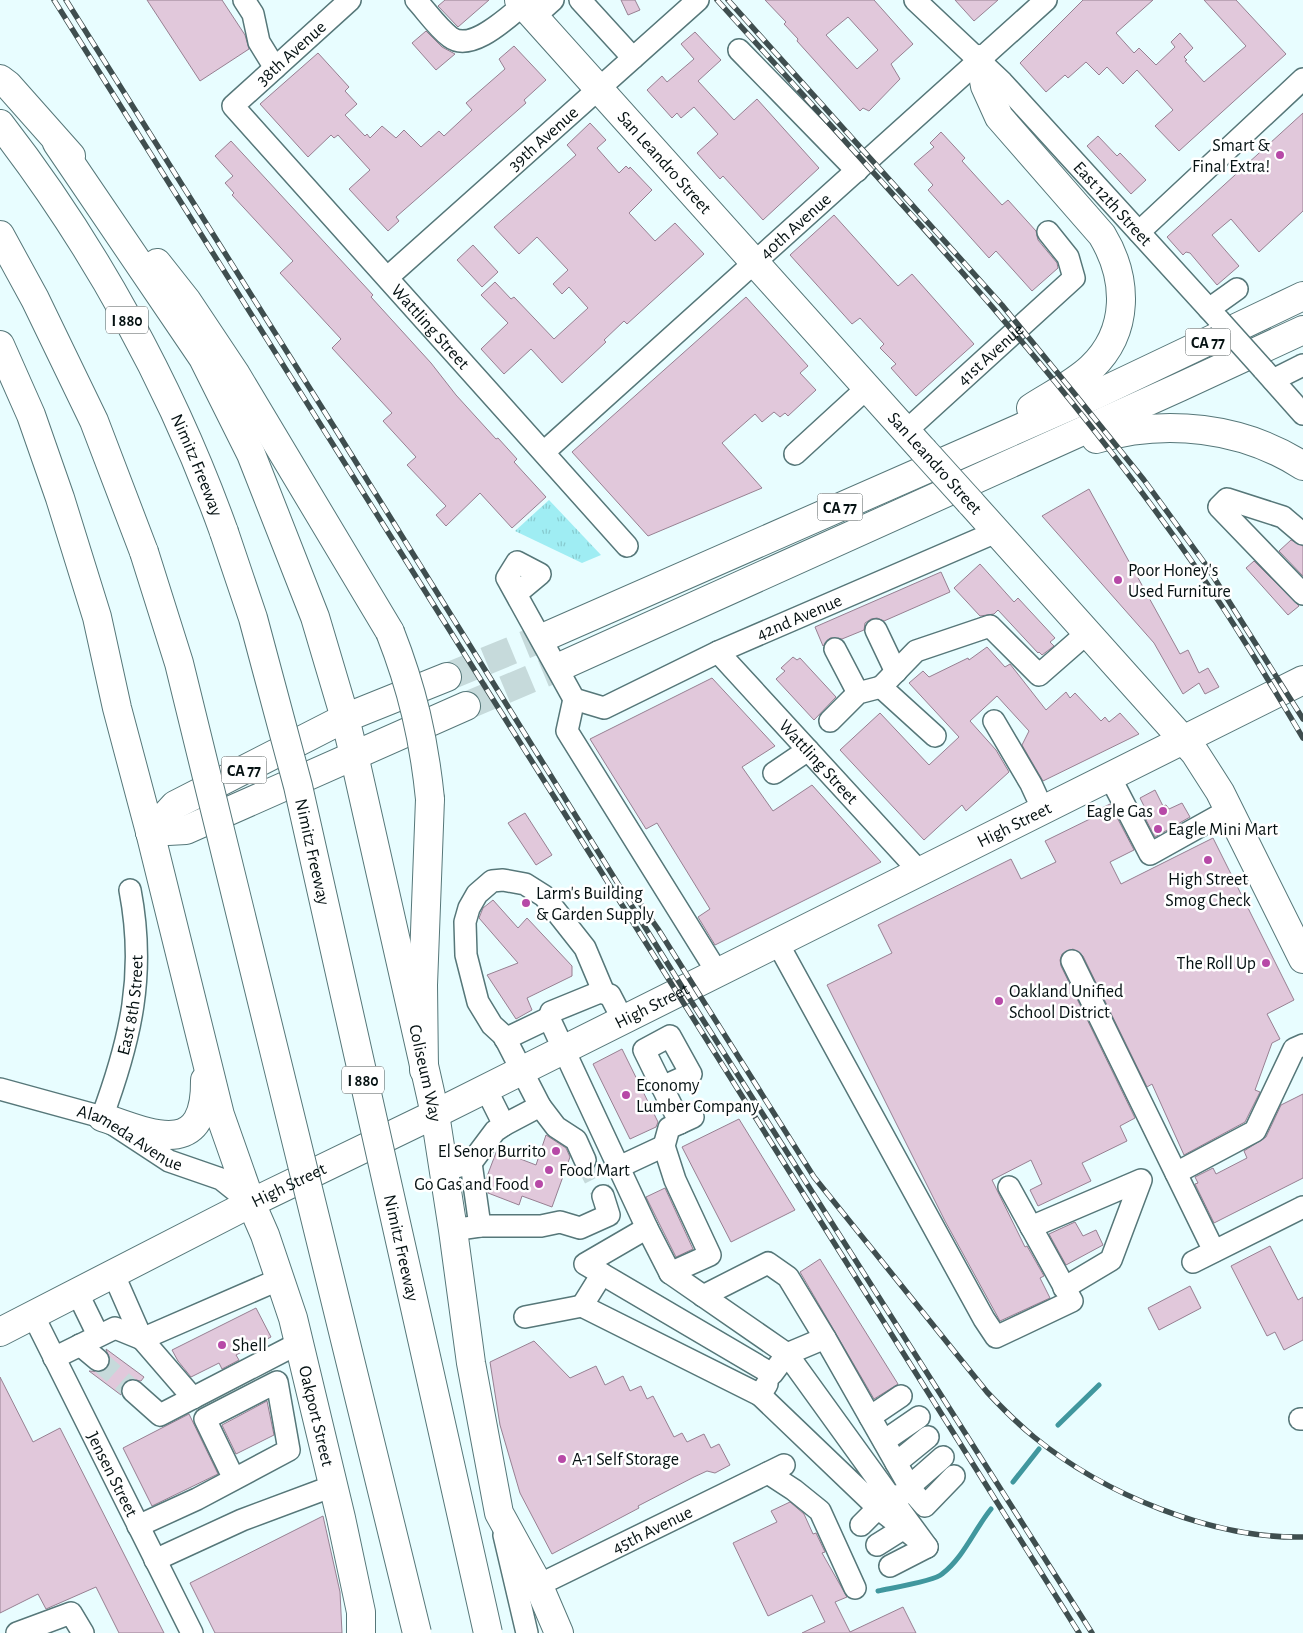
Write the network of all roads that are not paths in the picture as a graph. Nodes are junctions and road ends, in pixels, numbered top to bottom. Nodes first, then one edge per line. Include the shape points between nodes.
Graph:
1 (244, 0) edge
2 (350, 0) edge
3 (416, 0) edge
4 (573, 0) edge
5 (580, 0) edge
6 (592, 0) edge
7 (698, 0) edge
8 (915, 0) edge
9 (1046, 0) edge
10 (532, 6) edge
11 (602, 25) junction
12 (739, 50) dead end
13 (633, 58) junction
14 (980, 59) junction
15 (275, 68) junction
16 (1303, 79) edge
17 (0, 80) edge
18 (599, 89) junction
19 (233, 106) joint
20 (0, 124) edge
21 (57, 143) junction
22 (857, 171) junction
23 (1048, 232) dead end
24 (1139, 232) junction
25 (0, 235) edge
26 (754, 262) junction
27 (388, 278) junction
28 (1237, 290) dead end
29 (1303, 296) edge
30 (1214, 314) junction
31 (1303, 330) edge
32 (0, 346) edge
33 (1303, 365) edge
34 (1268, 375) junction
35 (867, 388) junction
36 (1303, 414) edge
37 (914, 441) junction
38 (544, 452) junction
39 (795, 454) dead end
40 (1303, 466) edge
41 (886, 486) junction
42 (896, 515) junction
43 (996, 532) junction
44 (1303, 534) edge
45 (628, 546) dead end
46 (516, 594) dead end
47 (1303, 594) edge
48 (876, 630) dead end
49 (1087, 633) junction
50 (550, 636) tunnel mouth
51 (835, 649) dead end
52 (718, 652) junction
53 (566, 664) tunnel mouth
54 (896, 672) junction
55 (447, 677) tunnel mouth
56 (1303, 680) edge
57 (881, 687) junction
58 (858, 693) junction
59 (574, 699) junction
60 (466, 706) tunnel mouth
61 (346, 718) junction
62 (994, 720) dead end
63 (830, 721) dead end
64 (935, 736) dead end
65 (1184, 741) junction
66 (808, 750) junction
67 (354, 755) junction
68 (774, 774) dead end
69 (1110, 777) junction
70 (1043, 810) junction
71 (1229, 810) junction
72 (150, 832) junction
73 (919, 871) junction
74 (130, 890) dead end
75 (777, 942) junction
76 (1301, 952) edge
77 (1072, 961) dead end
78 (717, 972) junction
79 (604, 993) junction
80 (549, 1018) junction
81 (623, 1020) junction
82 (505, 1039) junction
83 (1303, 1044) edge
84 (565, 1049) junction
85 (205, 1054) junction
86 (424, 1070) junction
87 (522, 1071) junction
88 (662, 1087) dead end
89 (0, 1089) edge
90 (486, 1089) junction
91 (540, 1106) junction
92 (435, 1114) junction
93 (102, 1117) junction
94 (504, 1125) junction
95 (664, 1146) junction
96 (585, 1160) tunnel mouth
97 (471, 1163) junction
98 (618, 1167) junction
99 (444, 1170) junction
100 (1176, 1173) junction
101 (1009, 1187) dead end
102 (603, 1196) tunnel mouth
103 (251, 1203) junction
104 (1303, 1207) edge
105 (480, 1226) junction
106 (1031, 1227) junction
107 (647, 1228) junction
108 (454, 1230) junction
109 (1214, 1252) junction
110 (1193, 1262) dead end
111 (670, 1273) junction
112 (113, 1274) junction
113 (602, 1274) junction
114 (280, 1279) junction
115 (1064, 1288) junction
116 (77, 1292) junction
117 (703, 1296) junction
118 (582, 1306) junction
119 (33, 1315) junction
120 (525, 1317) dead end
121 (0, 1332) edge
122 (142, 1338) junction
123 (825, 1338) junction
124 (89, 1340) junction
125 (299, 1343) junction
126 (787, 1354) junction
127 (54, 1358) junction
128 (98, 1360) tunnel mouth
129 (306, 1372) junction
130 (772, 1374) junction
131 (277, 1382) junction
132 (133, 1391) tunnel mouth
133 (760, 1395) junction
134 (901, 1396) dead end
135 (192, 1398) junction
136 (870, 1417) junction
137 (919, 1417) dead end
138 (319, 1428) junction
139 (928, 1437) dead end
140 (288, 1440) junction
141 (884, 1441) junction
142 (943, 1457) dead end
143 (896, 1463) junction
144 (954, 1476) dead end
145 (234, 1479) junction
146 (333, 1486) junction
147 (911, 1488) junction
148 (885, 1503) junction
149 (861, 1525) dead end
150 (138, 1526) junction
151 (904, 1528) junction
152 (878, 1545) dead end
153 (927, 1547) junction
154 (155, 1560) junction
155 (890, 1566) dead end
156 (528, 1588) junction
157 (855, 1588) dead end
158 (558, 1629) edge
159 (18, 1633) edge
160 (83, 1633) edge
161 (192, 1633) edge
162 (361, 1633) edge
163 (417, 1633) edge
164 (488, 1633) edge
165 (527, 1633) edge

1 - 15 street via 253,14 259,42
2 - 15 street, 38th Avenue
3 - 10 street via 451,38 463,41 482,36
4 - 11 street via 572,5 590,26
5 - 11 street
6 - 11 street via 605,15
7 - 13 street, 39th Avenue
8 - 14 street, East 12th Street
9 - 14 street, 40th Avenue
10 - 18 main road, San Leandro Street
11 - 13 street
12 - 22 street
13 - 18 street, 39th Avenue
14 - 22 street, 40th Avenue
14 - 24 street, East 12th Street
14 - 41 main road via 984,86 999,117 1089,219 1113,252 1122,288 1119,323 1103,356 1076,380 1015,418
15 - 19 street, 38th Avenue
16 - 24 street
17 - 21 main road via 8,85
18 - 26 main road, San Leandro Street
18 - 27 street, 39th Avenue
19 - 27 street, Wattling Street
20 - 164 main road, Nimitz Freeway / I 880, bridge via 66,219 147,355 205,478 254,618 298,786
21 - 61 main road, Coliseum Way via 203,358 251,454 315,617
21 - 86 main road, bridge via 91,176 211,335 390,632 416,708 430,799 423,985
22 - 26 street, 40th Avenue
23 - 37 street, 41st Avenue via 1068,257 1074,278
24 - 30 street, East 12th Street
25 - 163 main road, bridge via 86,404 144,552 179,663
26 - 35 main road, San Leandro Street
26 - 38 street, 40th Avenue
27 - 38 street, Wattling Street
28 - 30 street
29 - 41 main road, CA 77 via 1100,393
30 - 34 street, East 12th Street, bridge
31 - 42 main road, CA 77
32 - 72 main road via 31,415 94,608
33 - 34 street
34 - 36 street, East 12th Street
35 - 37 main road, San Leandro Street
35 - 39 street
37 - 43 main road, San Leandro Street, bridge
38 - 45 street, Wattling Street
40 - 42 main road via 1284,454 1240,437 1192,429 1149,429 1084,443
41 - 50 main road, CA 77
42 - 53 main road, CA 77
43 - 49 main road, San Leandro Street
43 - 52 street, 42nd Avenue
44 - 47 street via 1283,517 1227,499 1219,507
46 - 59 street
48 - 54 street
49 - 54 street via 1039,675 990,626 916,651
49 - 65 main road, San Leandro Street
51 - 58 street
52 - 59 street, 42nd Avenue via 604,708
52 - 66 street, Wattling Street
54 - 57 street
55 - 61 main road, CA 77
56 - 65 main road, High Street
57 - 58 street
57 - 64 street
58 - 63 street
59 - 78 street via 567,731
60 - 67 main road, CA 77
61 - 67 main road, Coliseum Way
61 - 72 main road, CA 77 via 175,805
62 - 70 street via 1032,784
65 - 69 main road, High Street
65 - 71 main road, San Leandro Street via 1209,774
66 - 68 street
66 - 73 street, Wattling Street
67 - 72 main road, CA 77 via 186,830
67 - 86 main road, Coliseum Way
69 - 70 main road, High Street
69 - 71 street via 1150,854
70 - 73 main road, High Street
71 - 76 main road, San Leandro Street
72 - 85 main road
73 - 75 main road, High Street
74 - 93 street, East 8th Street via 138,946 134,1005 113,1088
75 - 78 main road, High Street
75 - 115 street via 996,1337 1072,1301
77 - 100 street
78 - 81 main road, High Street
79 - 80 street via 551,1012
79 - 81 street via 610,995
79 - 82 street via 585,948 544,896 525,884 492,881 477,894 469,908 466,955 478,1002
80 - 82 street
80 - 84 street
81 - 84 main road, High Street
82 - 87 street
83 - 100 street via 1294,1048 1255,1131
84 - 87 main road, High Street
84 - 98 street
85 - 93 main road via 204,1106 192,1127 169,1136 156,1135
85 - 103 main road, Oakport Street via 220,1115
86 - 92 main road, Coliseum Way
87 - 90 main road, High Street
87 - 91 street
88 - 95 street via 686,1120 669,1128
89 - 93 street, Alameda Avenue
90 - 92 main road, High Street
90 - 94 street
91 - 94 street
91 - 96 street via 556,1127 576,1140
92 - 99 main road, Coliseum Way
92 - 103 main road, High Street
93 - 103 street, Alameda Avenue via 169,1161 221,1178
94 - 97 street via 495,1131
95 - 98 street
95 - 111 street via 675,1180 710,1255
97 - 99 street
97 - 105 street
98 - 107 street
99 - 108 main road, Coliseum Way
100 - 109 street
101 - 106 street
102 - 105 street via 610,1215 580,1228 560,1222 541,1226
103 - 112 main road, High Street
103 - 114 main road, Oakport Street
104 - 109 street
105 - 108 street
106 - 115 street
106 - 115 street via 1141,1180 1111,1260
107 - 111 street
107 - 113 street via 586,1264
108 - 156 main road, Coliseum Way via 471,1363 499,1513
109 - 110 street
111 - 117 street
112 - 116 main road, High Street
112 - 122 street
113 - 118 street
113 - 130 street
114 - 122 street
114 - 125 main road, Oakport Street
116 - 119 main road, High Street
116 - 124 street
117 - 123 street via 768,1263 788,1277
117 - 126 street
118 - 120 street
118 - 133 street
119 - 121 main road, High Street
119 - 127 street, Jensen Street
122 - 124 street via 114,1328
122 - 135 street
123 - 126 street
123 - 136 street
124 - 127 street
124 - 128 street
125 - 129 main road, Oakport Street
125 - 135 street
126 - 130 street
126 - 148 street
127 - 150 street, Jensen Street
129 - 131 street
129 - 138 main road, Oakport Street
130 - 133 street
131 - 140 street
131 - 145 street via 205,1418
132 - 135 street via 160,1415
133 - 148 street
134 - 136 street
136 - 141 street
137 - 141 street
138 - 140 street
138 - 146 main road, Oakport Street
139 - 143 street
140 - 145 street via 289,1450
141 - 143 street
142 - 147 street
143 - 147 street
144 - 147 street via 925,1506
145 - 150 street
146 - 154 street via 242,1520
146 - 162 main road, Oakport Street via 361,1612
147 - 148 street
148 - 149 street
148 - 151 street
148 - 153 street
150 - 154 street, Jensen Street
151 - 152 street
151 - 153 street
153 - 155 street
154 - 161 street, Jensen Street
156 - 157 street, 45th Avenue via 776,1469 794,1490 820,1511
156 - 158 main road, Coliseum Way
156 - 165 street, Coliseum Way
159 - 160 street via 71,1613

